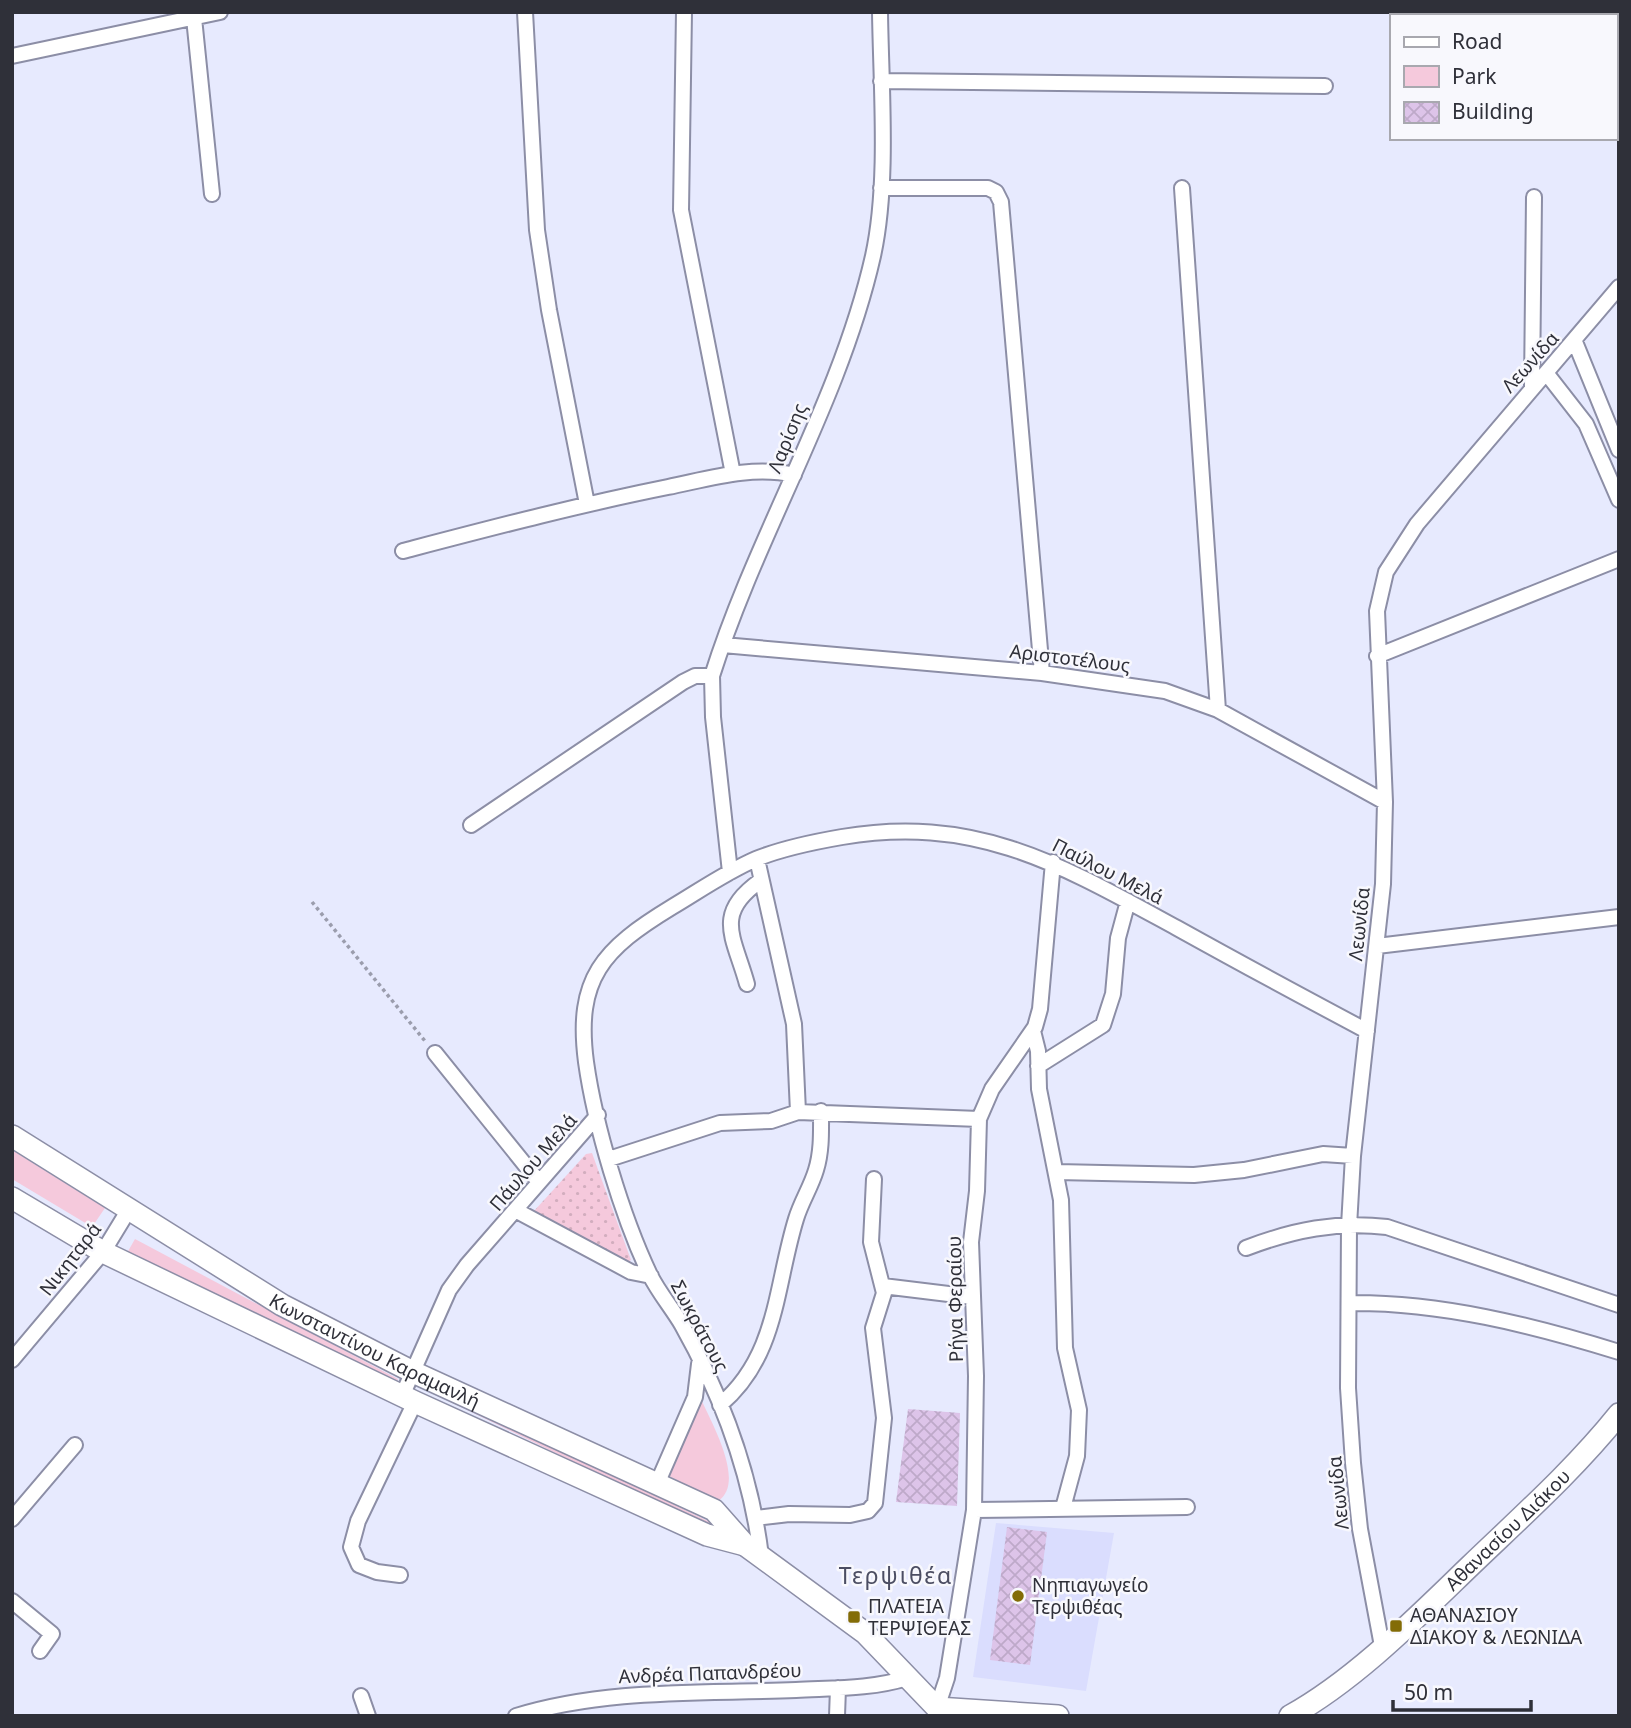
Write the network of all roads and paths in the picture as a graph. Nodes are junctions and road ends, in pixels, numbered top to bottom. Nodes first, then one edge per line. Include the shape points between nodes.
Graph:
1 (220, 12) edge
2 (525, 12) edge
3 (684, 12) edge
4 (880, 12) edge
5 (194, 18) junction
6 (12, 56) edge
7 (881, 81) junction
8 (1325, 86) dead end
9 (881, 188) junction
10 (1182, 188) dead end
11 (212, 194) dead end
12 (1534, 197) dead end
13 (1619, 287) edge
14 (1575, 342) junction
15 (1547, 374) junction
16 (1532, 387) junction
17 (1619, 450) edge
18 (733, 474) junction
19 (794, 475) junction
20 (1619, 500) edge
21 (587, 503) junction
22 (403, 551) dead end
23 (1619, 559) edge
24 (723, 645) junction
25 (1377, 656) junction
26 (1042, 673) junction
27 (712, 676) junction
28 (1218, 710) junction
29 (1385, 803) junction
30 (471, 825) dead end
31 (757, 859) junction
32 (1053, 862) junction
33 (730, 872) junction
34 (760, 881) junction
35 (1128, 901) junction
36 (312, 902) dead end
37 (1619, 917) edge
38 (1377, 946) junction
39 (747, 984) dead end
40 (1033, 1031) junction
41 (1367, 1031) junction
42 (435, 1053) joint
43 (1038, 1066) junction
44 (798, 1111) junction
45 (821, 1111) junction
46 (598, 1115) junction
47 (979, 1119) junction
48 (12, 1136) edge
49 (1353, 1156) junction
50 (609, 1159) junction
51 (1057, 1172) junction
52 (874, 1179) dead end
53 (540, 1182) junction
54 (12, 1198) edge
55 (128, 1210) junction
56 (517, 1211) junction
57 (1349, 1226) junction
58 (1246, 1248) dead end
59 (103, 1252) junction
60 (651, 1276) junction
61 (883, 1286) junction
62 (973, 1297) junction
63 (1349, 1303) junction
64 (1619, 1306) edge
65 (1619, 1352) edge
66 (12, 1360) edge
67 (699, 1363) junction
68 (412, 1372) junction
69 (409, 1399) junction
70 (720, 1405) junction
71 (1619, 1414) edge
72 (75, 1445) dead end
73 (657, 1484) junction
74 (1187, 1507) dead end
75 (1063, 1508) junction
76 (974, 1510) junction
77 (756, 1518) junction
78 (12, 1519) edge
79 (753, 1550) junction
80 (400, 1575) dead end
81 (12, 1601) edge
82 (1382, 1646) junction
83 (40, 1651) dead end
84 (907, 1678) junction
85 (838, 1688) junction
86 (361, 1696) dead end
87 (939, 1712) edge
88 (368, 1716) edge
89 (516, 1716) edge
90 (837, 1716) edge
91 (1058, 1716) edge
92 (1290, 1716) edge

1 - 5 street
2 - 21 street via 537,230
3 - 18 street via 681,210
4 - 7 street, Λαρίσης
5 - 6 street
5 - 11 street
7 - 8 street
7 - 9 street, Λαρίσης
9 - 19 street, Λαρίσης via 874,253 855,324
9 - 26 street via 988,188 1001,202
10 - 28 street
12 - 16 street
13 - 14 street, Λεωνίδα
14 - 15 street, Λεωνίδα
14 - 17 street
15 - 16 street, Λεωνίδα
15 - 20 street via 1586,424
16 - 25 street, Λεωνίδα via 1393,559 1379,596
18 - 19 street via 770,471
18 - 21 street
19 - 24 street, Λαρίσης
21 - 22 street
23 - 25 street
24 - 26 street, Αριστοτέλους
24 - 27 street, Λαρίσης
25 - 29 street, Λεωνίδα
26 - 28 street, Αριστοτέλους via 1143,686
27 - 30 street via 683,682
27 - 33 street, Λαρίσης
28 - 29 street, Αριστοτέλους
29 - 38 street, Λεωνίδα
31 - 32 street, Παύλου Μελά via 813,842 900,830 945,832 1005,845
31 - 33 street, Παύλου Μελά
31 - 34 street
32 - 35 street, Παύλου Μελά
32 - 40 street, Ρήγα Φεραίου via 1046,968
33 - 46 street, Πάυλου Μελά via 656,917 611,951 599,966 583,1010 586,1062
34 - 39 street via 736,902 729,917
34 - 44 street via 794,1024
35 - 41 street, Παύλου Μελά
35 - 43 street via 1118,938 1113,994 1103,1025
36 - 42 path
37 - 38 street
38 - 41 street, Λεωνίδα
40 - 43 street
40 - 47 street, Ρήγα Φεραίου via 992,1089
41 - 49 street, Λεωνίδα
42 - 53 street
43 - 51 street
44 - 45 street
44 - 50 street via 771,1121 719,1123
45 - 47 street
45 - 70 street via 817,1169 796,1219 768,1336 753,1370
46 - 50 street, Σωκράτους
46 - 53 street, Πάυλου Μελά
47 - 62 street, Ρήγα Φεραίου via 971,1242
48 - 55 street, Κωνσταντίνου Καραμανλή
49 - 51 street via 1323,1154 1194,1175
49 - 57 street, Λεωνίδα
50 - 60 street, Σωκράτους
51 - 75 street via 1065,1348 1079,1423 1077,1456
52 - 61 street via 870,1224
53 - 56 street, Πάυλου Μελά
54 - 59 street, Κωνσταντίνου Καραμανλή
55 - 59 street, Νικηταρά
55 - 68 street, Κωνσταντίνου Καραμανλή via 282,1306
56 - 60 street via 631,1272
56 - 68 street, Πάυλου Μελά via 449,1290
57 - 58 street via 1300,1229
57 - 63 street, Λεωνίδα
57 - 64 street via 1409,1233
59 - 66 street, Νικηταρά
59 - 69 street, Κωνσταντίνου Καραμανλή
60 - 67 street, Σωκράτους
61 - 62 street
61 - 77 street via 873,1328 884,1418 875,1503 868,1511 850,1515
62 - 76 street, Ρήγα Φεραίου
63 - 65 street via 1436,1308
63 - 82 street, Λεωνίδα via 1353,1464
67 - 70 street, Σωκράτους
67 - 73 street via 695,1397
68 - 69 street, Πάυλου Μελά
68 - 73 street, Κωνσταντίνου Καραμανλή
69 - 79 street, Κωνσταντίνου Καραμανλή via 707,1535
69 - 80 street, Πάυλου Μελά via 351,1547 359,1565
70 - 77 street, Σωκράτους
71 - 82 street, Αθανασίου Διάκου via 1568,1473
72 - 78 street
73 - 79 street, Κωνσταντίνου Καραμανλή via 714,1510
74 - 75 street
75 - 76 street
76 - 87 street, Ρήγα Φεραίου
77 - 79 street, Σωκράτους
79 - 84 street, Κωνσταντίνου Καραμανλή via 864,1633
81 - 83 street via 52,1634
82 - 92 street, Αθανασίου Διάκου
84 - 85 street, Ανδρέα Παπανδρέου
84 - 87 street, Κωνσταντίνου Καραμανλή
85 - 89 street, Ανδρέα Παπανδρέου via 601,1696
85 - 90 street
86 - 88 street
87 - 91 street

